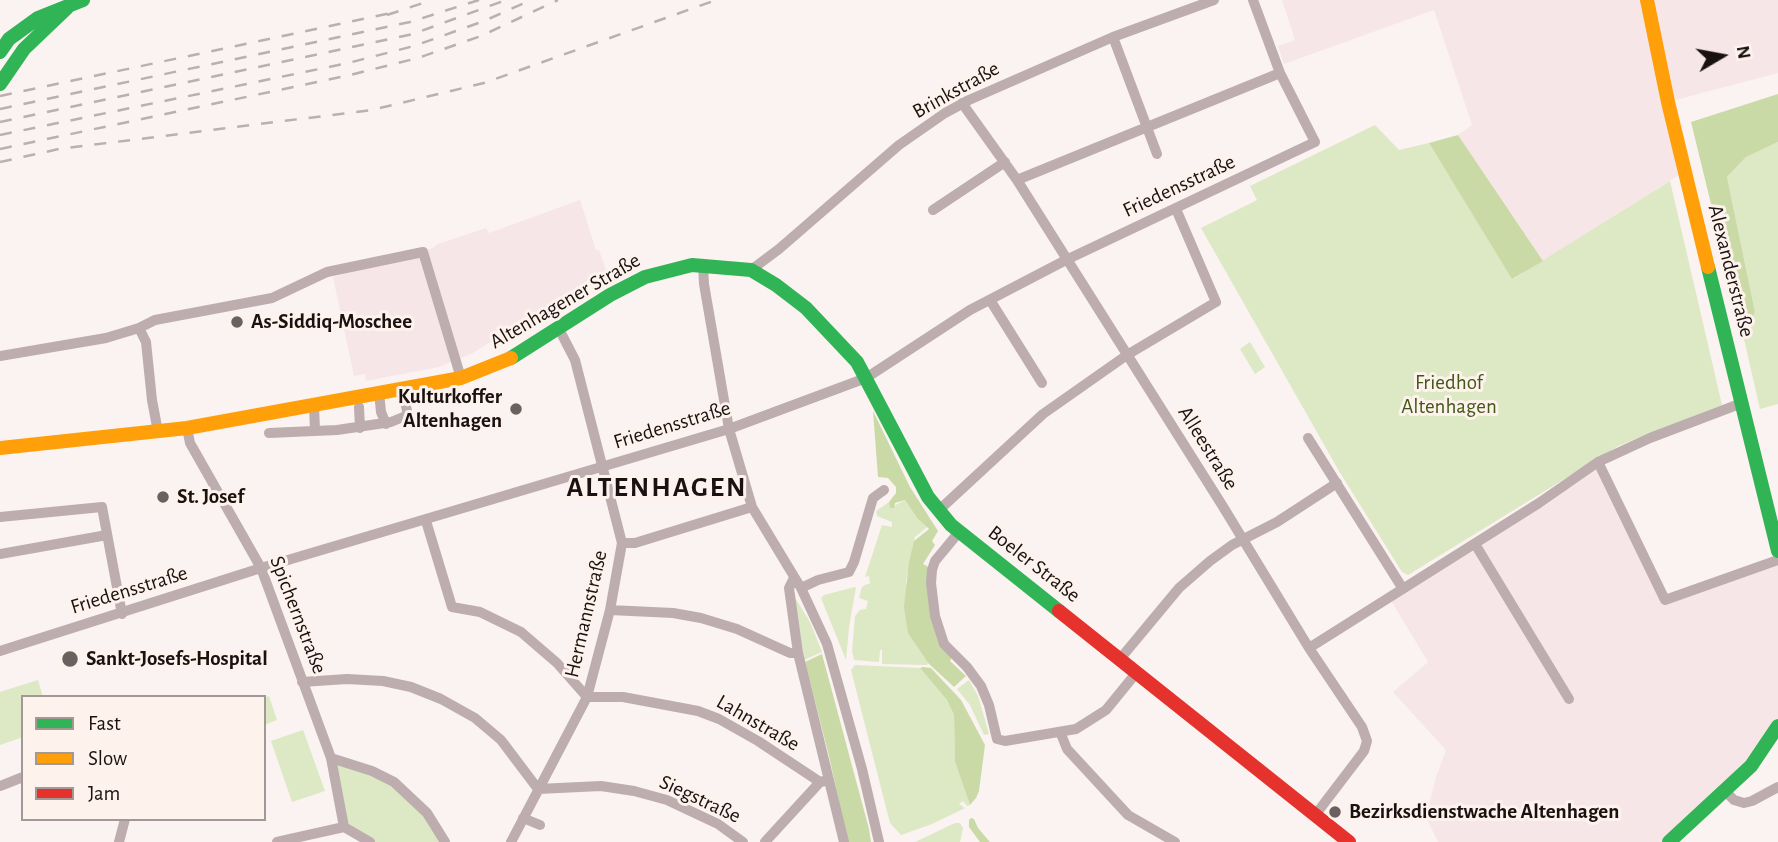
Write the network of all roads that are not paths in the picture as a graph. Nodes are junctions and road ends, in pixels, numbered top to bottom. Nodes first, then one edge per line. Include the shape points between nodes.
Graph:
1 (83, 0) edge
2 (1214, 0) edge
3 (1253, 0) edge
4 (1647, 0) edge
5 (67, 8) junction
6 (20, 30) junction
7 (0, 34) edge
8 (1113, 37) junction
9 (0, 52) edge
10 (3, 67) edge
11 (1280, 73) junction
12 (0, 84) edge
13 (962, 103) junction
14 (1146, 128) junction
15 (1157, 154) dead end
16 (1005, 162) junction
17 (1017, 180) junction
18 (1176, 209) junction
19 (933, 210) dead end
20 (1066, 260) junction
21 (703, 265) junction
22 (751, 270) junction
23 (990, 300) junction
24 (139, 328) junction
25 (559, 329) junction
26 (1127, 355) junction
27 (0, 356) edge
28 (461, 378) junction
29 (866, 378) junction
30 (1042, 383) dead end
31 (402, 389) junction
32 (379, 393) junction
33 (1742, 403) junction
34 (314, 405) junction
35 (359, 407) dead end
36 (386, 424) junction
37 (187, 428) junction
38 (360, 428) junction
39 (729, 429) junction
40 (315, 431) junction
41 (158, 432) junction
42 (270, 433) dead end
43 (1308, 438) dead end
44 (0, 447) edge
45 (1598, 462) junction
46 (601, 467) junction
47 (1337, 483) junction
48 (884, 490) dead end
49 (752, 507) junction
50 (938, 511) junction
51 (0, 517) edge
52 (426, 521) junction
53 (959, 532) junction
54 (107, 535) junction
55 (1243, 540) junction
56 (622, 543) junction
57 (1475, 544) junction
58 (1778, 551) edge
59 (0, 554) edge
60 (1778, 560) edge
61 (261, 568) junction
62 (794, 578) junction
63 (801, 588) junction
64 (1403, 589) junction
65 (611, 610) junction
66 (121, 614) junction
67 (1308, 648) junction
68 (0, 651) edge
69 (798, 653) junction
70 (1120, 659) junction
71 (1137, 673) junction
72 (302, 682) junction
73 (587, 697) junction
74 (1569, 699) dead end
75 (1778, 726) edge
76 (1061, 734) junction
77 (331, 758) junction
78 (21, 778) edge
79 (825, 781) junction
80 (0, 786) edge
81 (1778, 787) edge
82 (538, 789) junction
83 (1725, 791) junction
84 (1317, 814) junction
85 (523, 818) junction
86 (124, 821) edge
87 (540, 825) dead end
88 (344, 827) junction
89 (119, 842) edge
90 (277, 842) edge
91 (370, 842) edge
92 (445, 842) edge
93 (511, 842) edge
94 (743, 842) edge
95 (765, 842) edge
96 (845, 842) edge
97 (879, 842) edge
98 (1175, 842) edge
99 (1349, 842) edge
100 (1669, 842) edge

1 - 5 street
2 - 8 street, Brinkstraße
3 - 11 street
4 - 33 street, Alexanderstraße
5 - 6 street
5 - 10 street
6 - 7 street
6 - 9 street
8 - 13 street, Brinkstraße
8 - 14 street
10 - 12 street
11 - 14 street
11 - 18 street, Friedensstraße via 1315,142
13 - 16 street, Alleestraße
13 - 22 street, Brinkstraße via 899,145
14 - 15 street
14 - 17 street
16 - 17 street, Alleestraße
16 - 19 street
17 - 20 street, Alleestraße
18 - 20 street, Friedensstraße
18 - 26 street via 1216,302
20 - 23 street, Friedensstraße
20 - 26 street, Alleestraße
21 - 22 street, Altenhagener Straße
21 - 25 street, Altenhagener Straße via 637,280
21 - 39 street
22 - 29 street, Boeler Straße via 806,308 846,349
23 - 29 street, Friedensstraße
23 - 30 street
24 - 27 street
24 - 28 street via 155,320 272,298 327,272 423,252
24 - 41 street via 146,342
25 - 28 street, Altenhagener Straße via 507,360
25 - 46 street, Hermannstraße via 575,360
26 - 50 street via 1043,414
26 - 55 street, Alleestraße
28 - 31 street, Altenhagener Straße
29 - 39 street, Friedensstraße
29 - 50 street, Boeler Straße
31 - 32 street, Altenhagener Straße
31 - 36 street via 408,415
32 - 34 street, Altenhagener Straße
32 - 36 street
33 - 45 street
33 - 58 street, Alexanderstraße
34 - 37 street, Altenhagener Straße
34 - 40 street
35 - 38 street
36 - 38 street
37 - 41 street, Altenhagener Straße
37 - 61 street, Spichernstraße via 190,443
38 - 40 street
39 - 46 street, Friedensstraße
39 - 49 street
40 - 42 street
41 - 44 street, Altenhagener Straße
43 - 47 street
45 - 57 street
45 - 60 street via 1665,600
46 - 52 street, Friedensstraße
46 - 56 street, Hermannstraße
47 - 55 street
47 - 64 street
48 - 63 street via 873,498 849,572
49 - 56 street
49 - 62 street
50 - 53 street, Boeler Straße
51 - 54 street via 102,508
52 - 61 street, Friedensstraße
52 - 73 street via 452,607 480,612 521,632
53 - 70 street, Boeler Straße
53 - 76 street via 932,570 934,615 944,643 981,686 999,741
54 - 59 street
54 - 66 street
55 - 67 street, Alleestraße
55 - 70 street via 1179,588
56 - 65 street, Hermannstraße
57 - 64 street
57 - 74 street
61 - 66 street, Friedensstraße
61 - 72 street, Spichernstraße
62 - 63 street
62 - 69 street via 789,588
63 - 97 street via 829,650
64 - 67 street
65 - 69 street via 701,618
65 - 73 street, Hermannstraße
66 - 68 street, Friedensstraße
67 - 84 street, Alleestraße via 1367,741 1361,756
69 - 79 street
70 - 71 street, Boeler Straße
71 - 76 street via 1106,710
71 - 84 street, Boeler Straße
72 - 77 street, Spichernstraße
72 - 82 street via 383,681 441,698 501,740
73 - 79 street, Lahnstraße via 623,697 698,711
73 - 82 street, Hermannstraße
75 - 83 street via 1761,754
76 - 98 street via 1067,749 1128,815
77 - 88 street, Spichernstraße
77 - 92 street via 394,782 427,813
78 - 80 street
79 - 95 street
79 - 96 street
81 - 83 street via 1744,803
82 - 85 street, Hermannstraße
82 - 94 street, Siegstraße via 601,786 645,794 718,824
83 - 100 street
84 - 99 street, Boeler Straße
85 - 87 street
85 - 93 street, Hermannstraße
86 - 89 street
88 - 90 street
88 - 91 street

